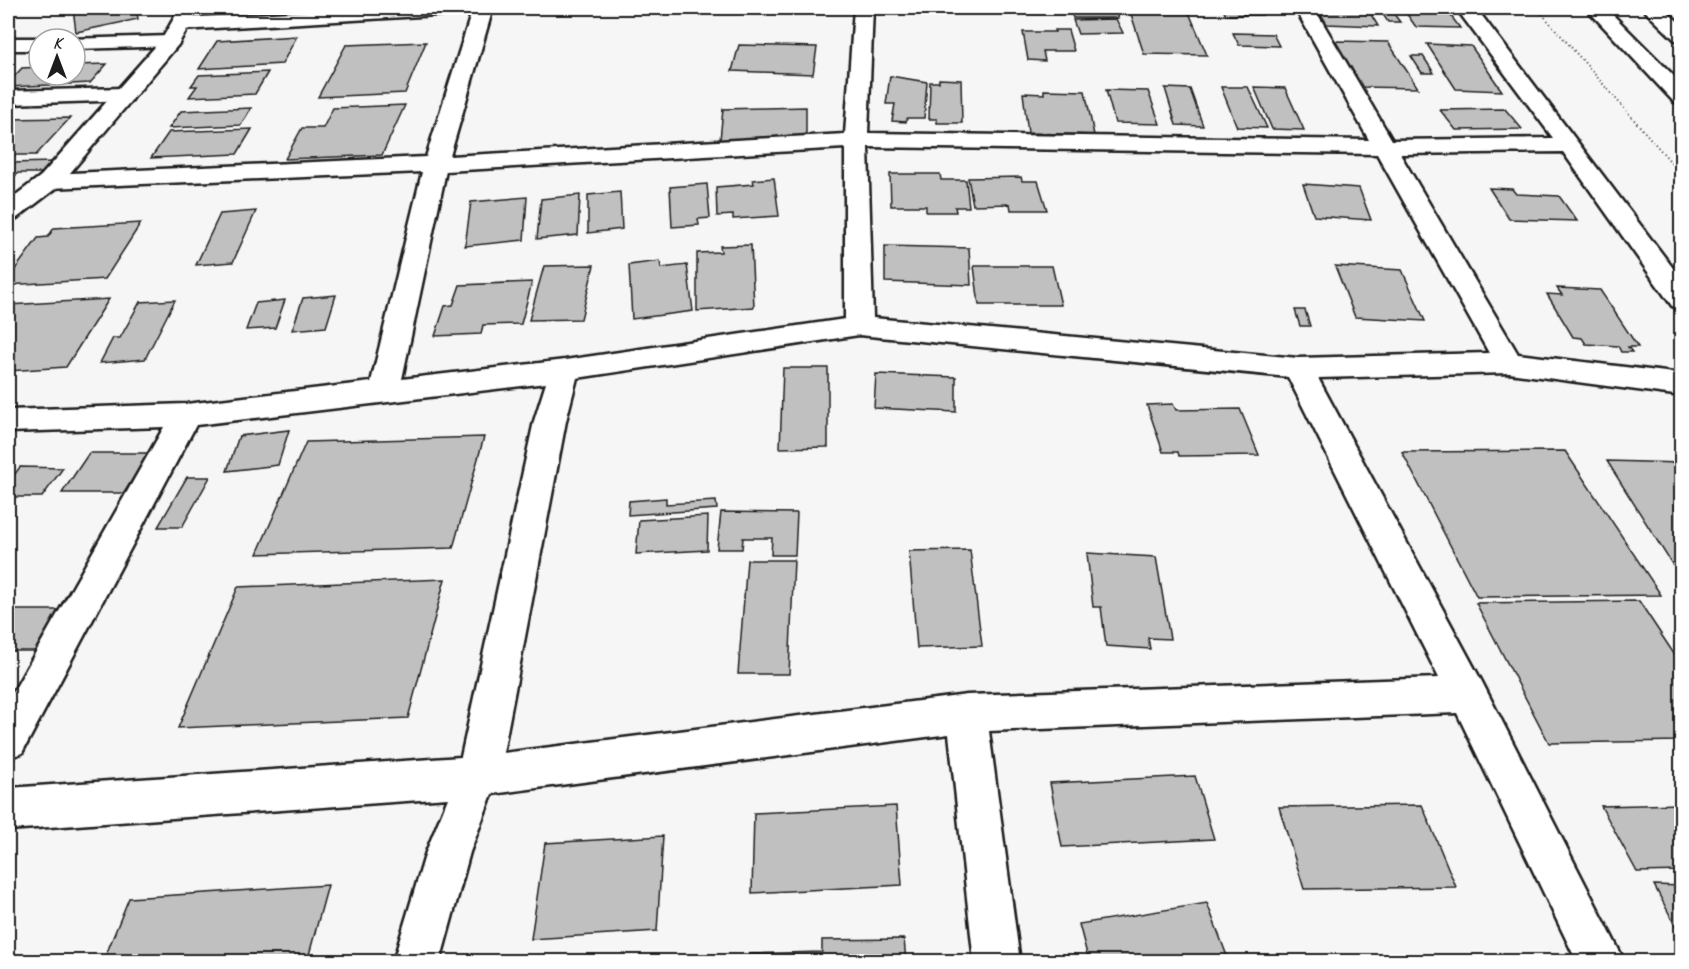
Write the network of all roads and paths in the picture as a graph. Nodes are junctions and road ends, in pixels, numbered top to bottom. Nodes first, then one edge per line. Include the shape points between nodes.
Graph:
1 (455, 8) edge
2 (483, 8) edge
3 (863, 8) edge
4 (1305, 8) edge
5 (1466, 8) edge
6 (1537, 8) edge
7 (1596, 8) edge
8 (1652, 8) edge
9 (180, 24) edge
10 (1682, 36) edge
11 (87, 41) edge
12 (8, 44) edge
13 (27, 44) edge
14 (124, 95) junction
15 (1682, 97) edge
16 (8, 98) edge
17 (856, 140) junction
18 (1570, 145) junction
19 (1383, 147) junction
20 (436, 165) junction
21 (1682, 175) edge
22 (50, 181) junction
23 (8, 213) edge
24 (1682, 300) edge
25 (859, 326) junction
26 (1509, 363) junction
27 (1298, 368) junction
28 (564, 370) junction
29 (1682, 385) edge
30 (384, 392) junction
31 (186, 415) junction
32 (8, 421) edge
33 (1468, 695) junction
34 (967, 713) junction
35 (8, 739) edge
36 (478, 776) junction
37 (8, 809) edge
38 (416, 962) edge
39 (997, 962) edge
40 (1602, 962) edge

1 - 9 street
2 - 20 street
3 - 17 street
4 - 19 street
5 - 18 street
6 - 21 path
7 - 15 street
8 - 10 street
9 - 11 street
9 - 14 street
12 - 13 street
14 - 16 street
14 - 22 street
17 - 19 street
17 - 20 street
17 - 25 street
18 - 19 street
18 - 24 street
19 - 26 street
20 - 22 street
20 - 30 street
22 - 23 street
25 - 27 street
25 - 28 street
26 - 27 street
26 - 29 street
27 - 33 street
28 - 30 street
28 - 36 street via 550,421
30 - 31 street
31 - 32 street
31 - 35 street
33 - 34 street
33 - 40 street
34 - 36 street
34 - 39 street
36 - 37 street
36 - 38 street via 448,852

